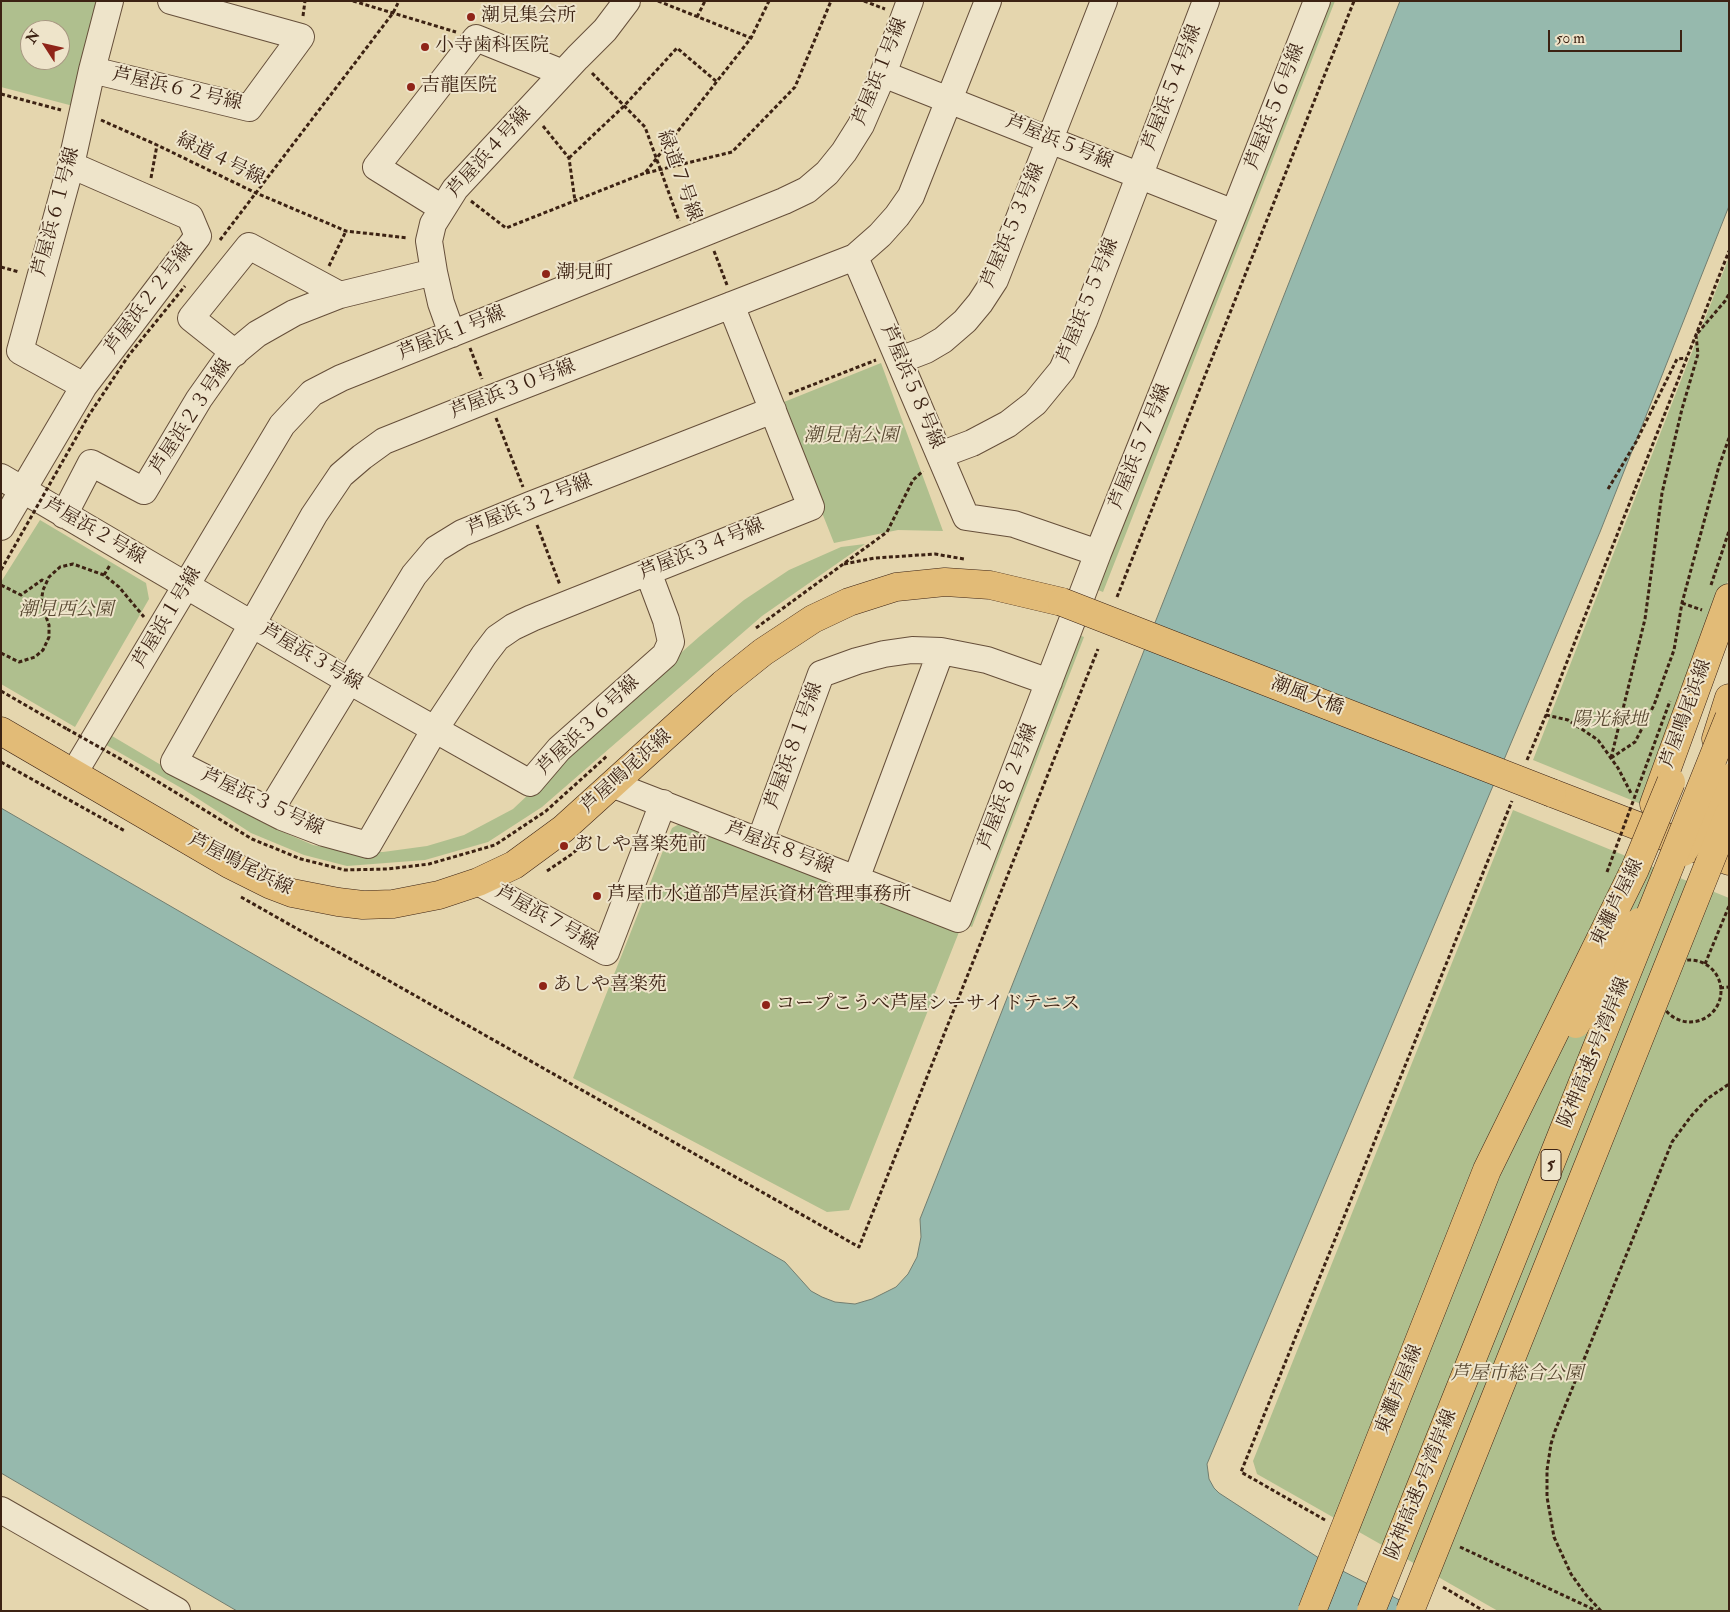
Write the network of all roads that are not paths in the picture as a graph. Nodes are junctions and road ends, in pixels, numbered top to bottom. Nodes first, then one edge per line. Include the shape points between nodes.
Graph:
1 (110, 1) edge
2 (172, 1) edge
3 (627, 1) edge
4 (910, 1) edge
5 (988, 1) edge
6 (1104, 1) edge
7 (1206, 1) edge
8 (1317, 1) edge
9 (570, 66) junction
10 (92, 70) junction
11 (883, 74) junction
12 (948, 99) junction
13 (1050, 140) junction
14 (71, 165) junction
15 (1140, 175) junction
16 (449, 198) junction
17 (1234, 213) junction
18 (855, 257) junction
19 (434, 272) junction
20 (330, 290) junction
21 (733, 305) junction
22 (457, 331) junction
23 (234, 353) junction
24 (899, 356) junction
25 (84, 386) junction
26 (772, 406) junction
27 (940, 455) junction
28 (12, 484) edge
29 (64, 515) junction
30 (1, 527) edge
31 (1098, 553) junction
32 (648, 572) junction
33 (187, 586) junction
34 (1729, 598) edge
35 (1062, 602) joint
36 (252, 624) junction
37 (1729, 628) edge
38 (941, 651) junction
39 (349, 681) junction
40 (1049, 682) junction
41 (1729, 698) edge
42 (1729, 718) edge
43 (435, 729) junction
44 (1, 731) edge
45 (174, 762) joint
46 (74, 773) junction
47 (1716, 781) edge
48 (614, 784) junction
49 (663, 803) junction
50 (270, 811) junction
51 (1729, 814) edge
52 (1645, 829) junction
53 (760, 841) junction
54 (1729, 850) edge
55 (1729, 862) edge
56 (856, 879) junction
57 (478, 882) junction
58 (1649, 1017) junction
59 (1486, 1170) junction
60 (1, 1510) edge
61 (177, 1611) edge
62 (1312, 1611) edge
63 (1372, 1611) edge
64 (1410, 1611) edge

1 - 10 street, 芦屋浜６１号線
2 - 10 street, 芦屋浜６２号線 via 301,37 249,108
3 - 9 street, 芦屋浜４号線 via 605,30
4 - 11 street, 芦屋浜１号線
5 - 12 street, 芦屋浜３０号線
6 - 13 street, 芦屋浜５３号線
7 - 15 street, 芦屋浜５４号線
8 - 17 street, 芦屋浜５６号線
9 - 16 street, 芦屋浜４号線
9 - 16 street via 476,38 376,167
10 - 14 street, 芦屋浜６１号線
11 - 12 street, 芦屋浜５号線
11 - 22 street, 芦屋浜１号線 via 862,125 827,173 807,190
12 - 13 street, 芦屋浜５号線
12 - 18 street, 芦屋浜３０号線 via 910,196 880,235
13 - 15 street, 芦屋浜５号線
13 - 24 street, 芦屋浜５３号線 via 995,280 980,303 943,340 926,350
14 - 25 street, 芦屋浜６１号線 via 20,351
14 - 25 street, 芦屋浜２２号線 via 190,217 198,236
15 - 17 street, 芦屋浜５号線
15 - 27 street, 芦屋浜５５号線 via 1062,370 1035,403 1008,424
16 - 19 street, 芦屋浜４号線 via 433,224 429,241
17 - 31 street, 芦屋浜５７号線
18 - 21 street, 芦屋浜３０号線
18 - 24 street, 芦屋浜５８号線
19 - 20 street, 芦屋浜２３号線
19 - 22 street, 芦屋浜４号線 via 441,303
20 - 23 street, 芦屋浜２３号線 via 257,334
20 - 23 street via 249,246 191,318
21 - 26 street, 芦屋浜３４号線
21 - 36 street, 芦屋浜３０号線 via 384,441 340,475
22 - 33 street, 芦屋浜１号線 via 312,393 282,425
23 - 29 street, 芦屋浜２３号線 via 199,399 144,490 92,463
24 - 27 street, 芦屋浜５８号線
25 - 28 street, 芦屋浜２２号線
26 - 32 street, 芦屋浜３４号線 via 811,507
26 - 39 street, 芦屋浜３２号線 via 530,505 462,534 436,549 414,575
27 - 31 street, 芦屋浜５８号線 via 966,517 1014,524
28 - 29 street, 芦屋浜２号線
28 - 30 street, 芦屋浜２２号線
29 - 33 street, 芦屋浜２号線
31 - 40 street, 芦屋浜８２号線
32 - 43 street, 芦屋浜３４号線 via 513,627 497,638
32 - 43 street, 芦屋浜３６号線 via 671,642 665,655 559,749 530,783
33 - 36 street, 芦屋浜３号線
33 - 46 street, 芦屋浜１号線
34 - 52 main road, 芦屋鳴尾浜線
35 - 48 main road, 芦屋鳴尾浜線 via 990,586 945,582 896,587 849,602 813,619 763,652 723,684
35 - 52 main road, 潮風大橋, bridge
36 - 39 street, 芦屋浜３号線
36 - 45 street, 芦屋浜３０号線
37 - 59 main road, 東灘芦屋線, bridge via 1635,869
38 - 40 street, 芦屋浜８１号線 via 987,660
38 - 53 street, 芦屋浜８１号線 via 912,650 884,654 821,674
38 - 56 street, 芦屋浜８号線
39 - 43 street, 芦屋浜３号線
39 - 50 street, 芦屋浜３２号線
40 - 56 street, 芦屋浜８２号線 via 958,920
41 - 47 main road, 5, bridge
42 - 47 main road, 阪神高速5号湾岸線 / 5, bridge
43 - 50 street, 芦屋浜３５号線 via 368,845 324,833
44 - 46 main road, 芦屋鳴尾浜線
45 - 50 street, 芦屋浜３５号線
46 - 57 main road, 芦屋鳴尾浜線 via 229,864 292,893 363,905 393,904 439,895
47 - 59 main road, 東灘芦屋線, bridge
47 - 63 main road, 阪神高速5号湾岸線 / 5, bridge
48 - 49 street, 芦屋浜８号線
48 - 57 main road, 芦屋鳴尾浜線 via 531,854
49 - 53 street, 芦屋浜８号線
49 - 57 street, 芦屋浜７号線 via 606,952
51 - 58 main road, 阪神高速5号湾岸線 / 5, bridge
52 - 55 main road
53 - 56 street, 芦屋浜８号線
54 - 58 main road, 5, bridge via 1705,907
58 - 64 main road, 阪神高速5号湾岸線 / 5, bridge
59 - 62 main road, 東灘芦屋線, bridge
60 - 61 street

